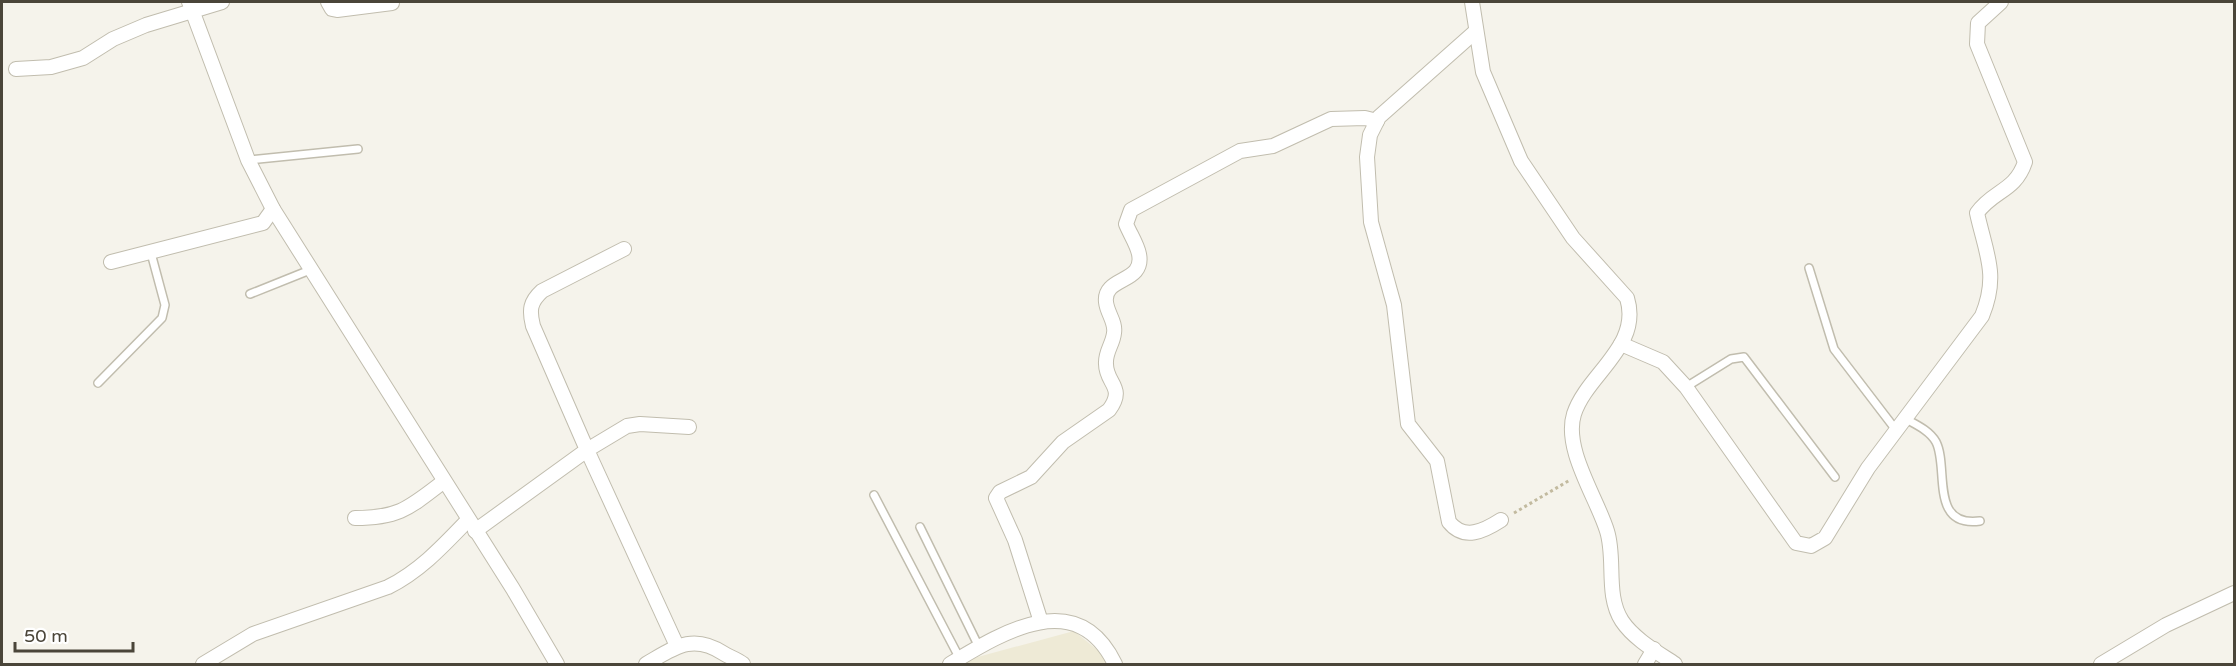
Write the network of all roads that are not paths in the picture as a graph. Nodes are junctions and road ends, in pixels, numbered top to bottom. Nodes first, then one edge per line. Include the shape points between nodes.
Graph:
1 (222, 2) edge
2 (328, 2) edge
3 (1472, 2) edge
4 (2001, 2) edge
5 (392, 3) edge
6 (190, 5) edge
7 (1476, 31) junction
8 (16, 69) dead end
9 (1377, 121) junction
10 (358, 149) dead end
11 (248, 160) junction
12 (273, 209) junction
13 (624, 249) dead end
14 (151, 253) junction
15 (111, 262) dead end
16 (1809, 268) dead end
17 (310, 270) junction
18 (250, 294) dead end
19 (1621, 344) junction
20 (98, 383) dead end
21 (1686, 387) junction
22 (1906, 419) junction
23 (689, 427) dead end
24 (1898, 432) junction
25 (587, 450) junction
26 (1835, 477) dead end
27 (444, 482) junction
28 (874, 495) dead end
29 (355, 518) dead end
30 (1501, 520) road end
31 (1980, 521) dead end
32 (472, 525) junction
33 (920, 527) dead end
34 (2235, 593) edge
35 (1041, 622) junction
36 (677, 645) junction
37 (979, 647) junction
38 (1654, 650) junction
39 (955, 662) edge
40 (203, 664) edge
41 (557, 664) edge
42 (646, 664) edge
43 (743, 664) edge
44 (1115, 664) edge
45 (1645, 664) edge
46 (1675, 664) edge
47 (2101, 664) edge

1 - 6 street
2 - 5 street via 337,10
3 - 7 street
4 - 22 street via 1978,22 1977,44 2025,162 2020,178 1984,203 1977,213 1992,279 1982,316
6 - 8 street via 112,39 83,58 51,67
6 - 11 street
7 - 9 street
7 - 19 street via 1483,72 1521,161 1574,238 1627,298 1629,331
9 - 30 street via 1367,157 1371,222 1394,305 1408,424 1437,460 1449,522 1454,528 1484,531
9 - 35 street via 1331,120 1273,146 1240,151 1131,210 1126,224 1139,254 1139,266 1137,272 1106,293 1115,328 1105,367 1116,391 1114,404 1063,442 1031,477 1000,492 996,498 1015,540
10 - 11 lane
11 - 12 street
12 - 14 street via 263,223
12 - 17 street
13 - 25 street via 542,291 529,310
14 - 15 street
14 - 20 lane via 165,305 162,318
16 - 24 lane via 1834,349
17 - 18 lane
17 - 27 street
19 - 21 street via 1663,362
19 - 38 street via 1578,405 1572,431 1582,473 1608,535 1614,598 1621,620
21 - 24 street via 1800,546 1811,546 1825,538 1868,468
21 - 26 lane via 1731,358 1744,357
22 - 24 street
22 - 31 lane via 1935,441 1941,455 1942,490 1948,507 1968,523
23 - 25 street via 627,426
25 - 32 street
25 - 36 street
27 - 29 street via 410,508 384,518
27 - 32 street
28 - 39 lane
32 - 40 street via 406,578 253,634
32 - 41 street
33 - 37 lane
34 - 47 street via 2166,625
35 - 37 street via 1030,623
35 - 44 street via 1052,620 1081,627 1096,637
36 - 42 street
36 - 43 street via 713,645
37 - 39 street
38 - 45 street
38 - 46 street

